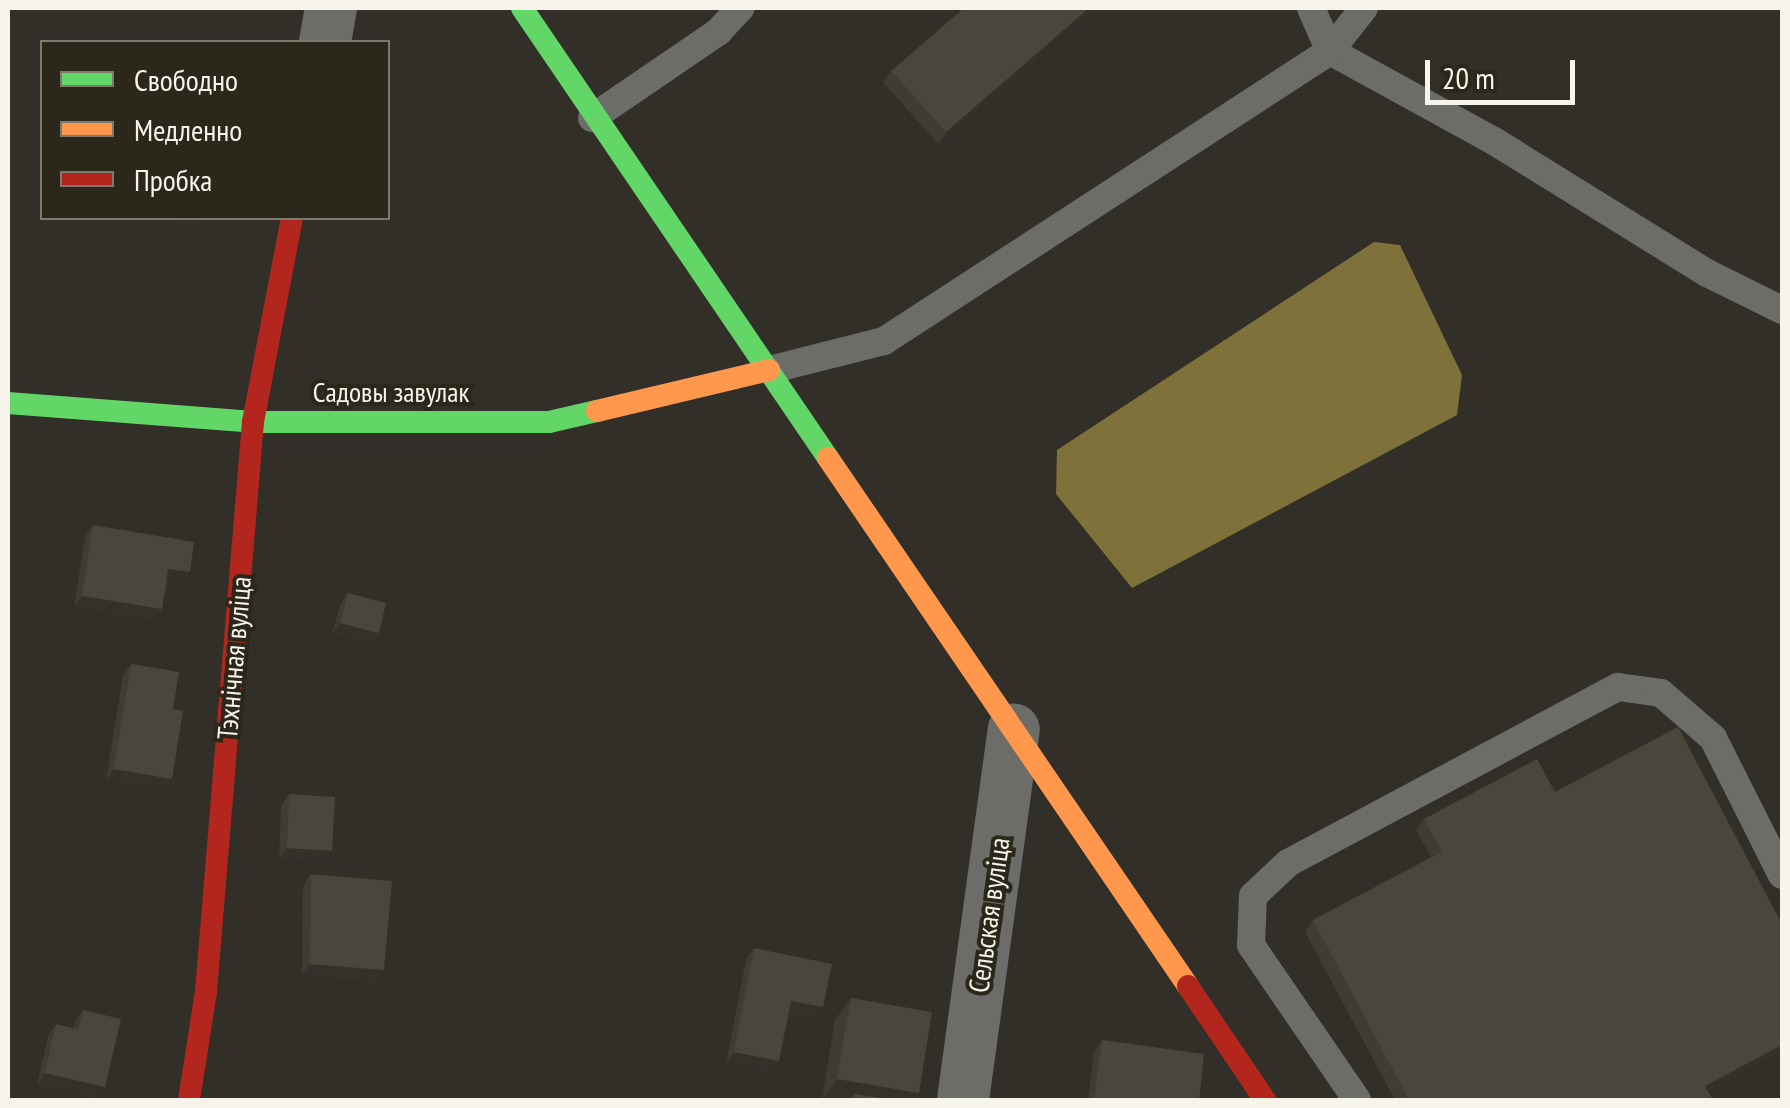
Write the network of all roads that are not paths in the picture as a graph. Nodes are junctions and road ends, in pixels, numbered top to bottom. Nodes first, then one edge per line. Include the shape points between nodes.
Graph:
1 (331, 8) edge
2 (522, 8) edge
3 (740, 8) edge
4 (1311, 8) edge
5 (1364, 8) edge
6 (325, 40) edge
7 (1330, 51) junction
8 (592, 118) junction
9 (292, 220) edge
10 (1782, 310) edge
11 (770, 370) junction
12 (8, 403) edge
13 (253, 422) junction
14 (1014, 729) junction
15 (1782, 874) edge
16 (189, 1100) edge
17 (964, 1100) edge
18 (1265, 1100) edge
19 (1356, 1100) edge

1 - 6 street
2 - 8 street
3 - 8 lane via 718,32
4 - 7 lane
5 - 7 lane
7 - 10 lane via 1494,142 1706,273
7 - 11 lane via 884,341
8 - 11 street
9 - 13 street, Тэхнічная вуліца
11 - 13 street, Садовы завулак via 549,422
11 - 14 street
12 - 13 street, Садовы завулак
13 - 16 street, Тэхнічная вуліца via 206,991
14 - 17 street, Сельская вуліца
14 - 18 street
15 - 19 lane via 1713,738 1661,692 1618,688 1288,863 1254,896 1251,945

